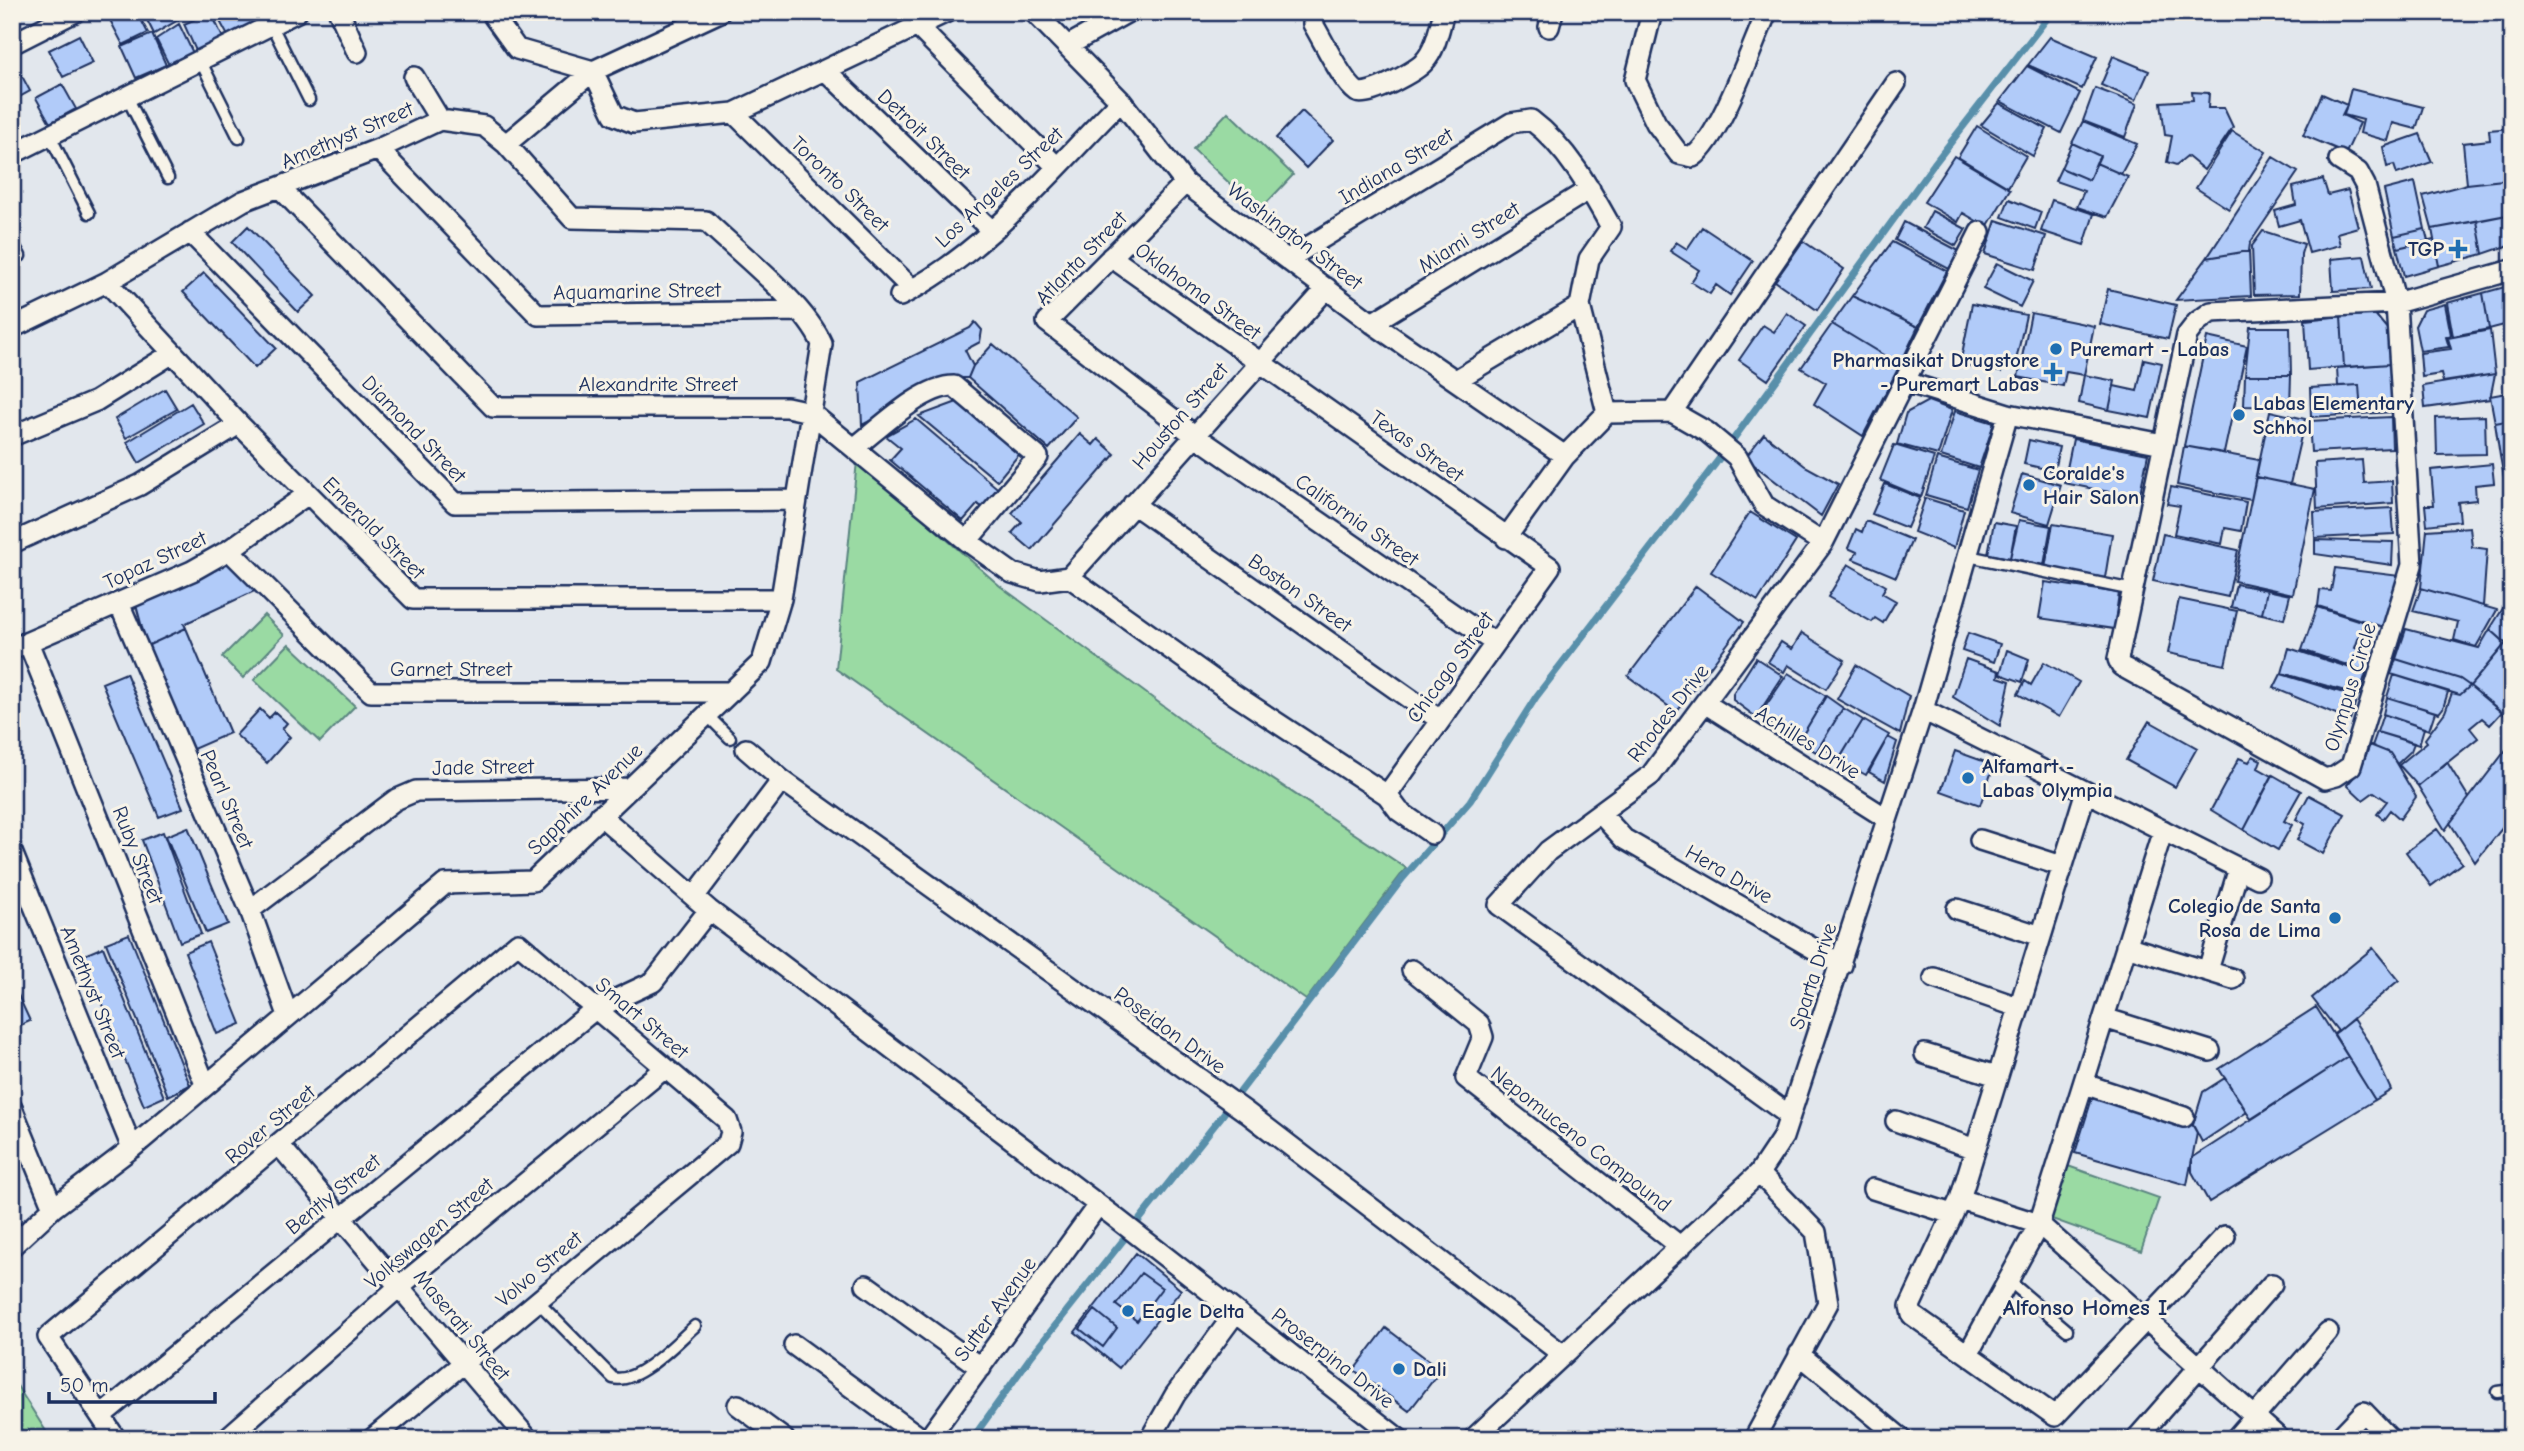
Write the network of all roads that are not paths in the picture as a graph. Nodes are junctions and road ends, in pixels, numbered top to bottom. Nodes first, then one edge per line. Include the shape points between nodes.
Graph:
1 (75, 12) edge
2 (297, 12) edge
3 (339, 12) edge
4 (720, 12) edge
5 (947, 12) edge
6 (1034, 12) edge
7 (1127, 12) edge
8 (1317, 12) edge
9 (1444, 12) edge
10 (1652, 12) edge
11 (1767, 12) edge
12 (500, 15) edge
13 (268, 18) edge
14 (917, 26) junction
15 (12, 44) edge
16 (1069, 45) junction
17 (357, 52) dead end
18 (200, 61) junction
19 (825, 70) junction
20 (593, 71) junction
21 (414, 77) dead end
22 (1896, 83) dead end
23 (127, 97) junction
24 (309, 100) dead end
25 (1121, 101) junction
26 (734, 113) junction
27 (440, 120) junction
28 (50, 136) junction
29 (239, 138) dead end
30 (506, 144) junction
31 (378, 149) junction
32 (12, 154) edge
33 (2339, 160) dead end
34 (1056, 166) junction
35 (168, 178) dead end
36 (1185, 183) junction
37 (280, 188) junction
38 (1590, 189) junction
39 (89, 213) dead end
40 (992, 231) junction
41 (190, 232) junction
42 (1979, 232) dead end
43 (12, 242) edge
44 (20, 256) dead end
45 (1111, 257) junction
46 (1288, 259) junction
47 (2512, 270) edge
48 (107, 282) junction
49 (1327, 288) junction
50 (906, 293) joint
51 (2396, 303) junction
52 (1580, 306) junction
53 (800, 311) junction
54 (1372, 323) junction
55 (12, 328) edge
56 (173, 353) junction
57 (1258, 362) junction
58 (1456, 380) junction
59 (1906, 382) junction
60 (810, 412) junction
61 (1672, 412) junction
62 (1607, 413) junction
63 (2008, 414) junction
64 (239, 424) junction
65 (1194, 435) junction
66 (12, 436) edge
67 (2162, 444) junction
68 (854, 448) junction
69 (1565, 457) junction
70 (308, 495) junction
71 (797, 500) junction
72 (1133, 504) junction
73 (1506, 538) junction
74 (967, 541) junction
75 (12, 543) edge
76 (1824, 543) junction
77 (229, 550) junction
78 (1968, 555) junction
79 (1549, 567) joint
80 (1069, 577) junction
81 (2133, 590) junction
82 (781, 599) junction
83 (119, 603) junction
84 (1495, 643) junction
85 (20, 646) edge
86 (731, 692) junction
87 (1706, 704) junction
88 (1923, 710) junction
89 (707, 715) junction
90 (1440, 720) junction
91 (738, 743) joint
92 (782, 780) junction
93 (630, 788) junction
94 (2085, 794) junction
95 (1387, 795) junction
96 (1600, 813) junction
97 (600, 815) junction
98 (1886, 818) junction
99 (2163, 830) junction
100 (1432, 834) dead end
101 (1980, 840) dead end
102 (12, 852) edge
103 (2062, 866) junction
104 (2239, 868) junction
105 (2258, 878) dead end
106 (702, 903) junction
107 (1957, 909) dead end
108 (250, 910) junction
109 (2041, 936) junction
110 (518, 943) joint
111 (2126, 946) junction
112 (1842, 965) junction
113 (2208, 970) junction
114 (1412, 971) dead end
115 (1934, 978) dead end
116 (2233, 979) dead end
117 (2018, 1007) junction
118 (595, 1009) junction
119 (288, 1015) junction
120 (2104, 1017) junction
121 (2210, 1051) dead end
122 (1925, 1054) dead end
123 (665, 1068) junction
124 (1997, 1076) junction
125 (205, 1084) junction
126 (2084, 1084) junction
127 (12, 1108) edge
128 (1790, 1116) junction
129 (2184, 1117) dead end
130 (1896, 1121) dead end
131 (731, 1132) joint
132 (280, 1146) junction
133 (132, 1148) junction
134 (1975, 1149) junction
135 (1759, 1173) junction
136 (1873, 1189) dead end
137 (1956, 1206) junction
138 (53, 1208) junction
139 (1105, 1210) junction
140 (341, 1217) junction
141 (2039, 1224) junction
142 (2225, 1236) dead end
143 (12, 1246) edge
144 (1681, 1247) junction
145 (2008, 1280) junction
146 (2272, 1284) dead end
147 (866, 1285) dead end
148 (400, 1286) junction
149 (536, 1300) junction
150 (1236, 1312) junction
151 (2144, 1321) junction
152 (695, 1326) dead end
153 (2067, 1330) dead end
154 (2328, 1332) dead end
155 (794, 1345) dead end
156 (1562, 1354) junction
157 (1799, 1354) junction
158 (1968, 1354) junction
159 (464, 1363) junction
160 (2199, 1365) junction
161 (981, 1368) junction
162 (2512, 1390) edge
163 (2497, 1392) dead end
164 (738, 1405) dead end
165 (101, 1416) junction
166 (2255, 1416) junction
167 (520, 1436) edge
168 (116, 1439) edge
169 (226, 1439) edge
170 (372, 1439) edge
171 (784, 1439) edge
172 (922, 1439) edge
173 (928, 1439) edge
174 (1150, 1439) edge
175 (1399, 1439) edge
176 (1473, 1439) edge
177 (1754, 1439) edge
178 (1902, 1439) edge
179 (2136, 1439) edge
180 (2235, 1439) edge
181 (2280, 1439) edge
182 (2338, 1439) edge
183 (2390, 1439) edge

1 - 15 street
2 - 13 street
3 - 17 street
4 - 20 street
5 - 14 street
6 - 16 street, Washington Street
7 - 16 street
8 - 9 street via 1313,24 1350,84 1359,93 1369,94 1423,64
10 - 11 street via 1635,80 1656,123 1679,154 1693,157 1717,125
12 - 20 street via 517,49
13 - 18 street
13 - 24 lane
14 - 19 street
14 - 34 street
16 - 25 street, Washington Street
18 - 23 street
18 - 29 lane
19 - 26 street
19 - 40 street, Detroit Street
20 - 26 street via 614,115 624,121
20 - 30 street
21 - 27 street
22 - 61 street
23 - 28 street
23 - 35 lane
25 - 34 street, Los Angeles Street
25 - 36 street, Washington Street
26 - 50 street, Toronto Street
27 - 30 street, Amethyst Street via 484,127
27 - 31 street, Amethyst Street
28 - 32 street
28 - 39 lane
30 - 53 street, Amethyst Street via 572,218 706,221
31 - 37 street, Amethyst Street
31 - 53 street, Aquamarine Street via 538,315
33 - 51 street via 2358,172 2365,185
34 - 40 street, Los Angeles Street
36 - 45 street, Atlanta Street
36 - 46 street, Washington Street
37 - 41 street, Amethyst Street via 243,201
37 - 60 street, Alexandrite Street via 493,407 787,407
38 - 46 street, Indiana Street via 1550,134 1531,120 1511,123
38 - 52 street via 1611,227 1589,259
38 - 54 street, Miami Street
40 - 50 street, Los Angeles Street
41 - 48 street, Amethyst Street
41 - 71 street, Diamond Street via 455,503
42 - 59 street, Rhodes Drive
43 - 44 lane
45 - 57 street, Oklahoma Street
45 - 65 street, Atlanta Street via 1047,322
46 - 49 street, Washington Street
47 - 51 street, Olympus Circle
48 - 55 street, Amethyst Street
48 - 56 street, Emerald Street
49 - 54 street, Washington Street
49 - 57 street, Houston Street
51 - 67 street, Olympus Circle via 2211,312 2187,335
51 - 81 street, Olympus Circle via 2412,565 2351,766 2325,779 2121,666 2118,659
52 - 58 street
52 - 62 street
53 - 60 street, Amethyst Street via 822,344
54 - 58 street, Washington Street
56 - 64 street, Emerald Street
56 - 66 street via 96,401
57 - 65 street, Houston Street
57 - 73 street, Texas Street
58 - 69 street, Washington Street
59 - 63 street
59 - 76 street, Rhodes Drive
60 - 68 street
60 - 71 street, Sapphire Avenue
61 - 62 street
61 - 76 street via 1737,457 1764,505
62 - 69 street
63 - 67 street
63 - 78 street, Sparta Drive
64 - 70 street, Emerald Street
64 - 75 street via 141,485
65 - 72 street, Houston Street
65 - 84 street, California Street
67 - 81 street, Olympus Circle
68 - 74 street
68 - 74 street via 926,394 940,386 954,386 1038,457
69 - 73 street
70 - 77 street, Topaz Street
70 - 82 street, Emerald Street via 413,599
71 - 82 street, Sapphire Avenue
72 - 80 street, Houston Street
72 - 90 street, Boston Street
73 - 79 street, Texas Street
74 - 80 street via 1012,573 1040,581
76 - 87 street, Rhodes Drive
77 - 83 street, Topaz Street
77 - 86 street, Garnet Street via 372,692
78 - 81 lane
78 - 88 street, Sparta Drive
79 - 84 street, Chicago Street
80 - 95 street via 1234,695
82 - 86 street, Sapphire Avenue via 762,662
83 - 85 street, Topaz Street
83 - 108 street, Pearl Street
84 - 90 street, Chicago Street
85 - 125 street, Ruby Street
86 - 89 street, Sapphire Avenue
87 - 96 street, Rhodes Drive via 1651,775
87 - 98 street, Achilles Drive
88 - 94 street
88 - 98 street, Sparta Drive
89 - 91 lane
89 - 93 street, Sapphire Avenue
90 - 95 street, Chicago Street
91 - 92 street, Poseidon Drive
92 - 106 street, Bently Street
92 - 156 street, Poseidon Drive via 1246,1112
93 - 97 street, Sapphire Avenue
93 - 108 street, Jade Street via 416,791 395,800
94 - 99 street
94 - 103 street
95 - 100 street via 1399,811
96 - 112 street, Hera Drive via 1624,839
96 - 128 street, Rhodes Drive via 1548,851 1499,905
97 - 106 street, Proserpina Drive
97 - 119 street, Sapphire Avenue via 533,881 446,884
98 - 112 street, Sparta Drive
99 - 104 street
99 - 111 street
101 - 103 street
102 - 133 street, Amethyst Street
103 - 109 street
104 - 105 street
104 - 113 street
106 - 118 street, Bently Street via 653,982
106 - 139 street, Proserpina Drive
107 - 109 street
108 - 119 street, Pearl Street
109 - 117 street
110 - 118 street, Smart Street
110 - 132 street, Rover Street
111 - 113 street
111 - 120 street
112 - 128 street, Sparta Drive
113 - 116 street
114 - 144 street, Nepomuceno Compound via 1479,1024 1483,1037 1466,1078
115 - 117 street
117 - 124 street
118 - 123 street, Smart Street
118 - 140 street, Bently Street
119 - 125 street, Sapphire Avenue
120 - 121 street
120 - 126 street
122 - 124 street
123 - 131 street, Smart Street via 727,1120
123 - 148 street, Volkswagen Street
124 - 134 street
125 - 133 street, Sapphire Avenue
126 - 129 street
126 - 141 street
127 - 138 street
128 - 135 street, Sparta Drive via 1783,1137
130 - 134 street
131 - 149 street, Volvo Street via 728,1143
132 - 140 street, Maserati Street
132 - 165 street, Rover Street via 48,1337
133 - 138 street, Sapphire Avenue
134 - 137 street
135 - 144 street, Sparta Drive
135 - 157 street via 1816,1232 1828,1303
136 - 137 street
137 - 141 street
137 - 158 street via 1910,1306 1912,1315
138 - 143 street, Sapphire Avenue
139 - 150 street, Proserpina Drive
139 - 161 street, Sutter Avenue
140 - 148 street, Maserati Street
140 - 165 street, Bently Street
141 - 145 street
141 - 151 street
142 - 151 street
144 - 156 street, Sparta Drive
145 - 153 lane
145 - 158 street
146 - 160 street
147 - 161 street
148 - 159 street, Maserati Street
148 - 169 street, Volkswagen Street
149 - 152 lane via 613,1378 622,1381 635,1376
149 - 159 street, Volvo Street
150 - 174 street via 1175,1395
150 - 175 street, Proserpina Drive
151 - 158 street via 2055,1416
151 - 160 street
154 - 166 street
155 - 172 street
156 - 176 street, Sparta Drive
157 - 177 street
157 - 178 street
159 - 167 street, Maserati Street
159 - 170 street, Volvo Street
160 - 166 street
160 - 179 street
161 - 173 street, Sutter Avenue
162 - 163 lane
164 - 171 street
165 - 168 street
166 - 180 street
166 - 181 street
182 - 183 street via 2364,1412

